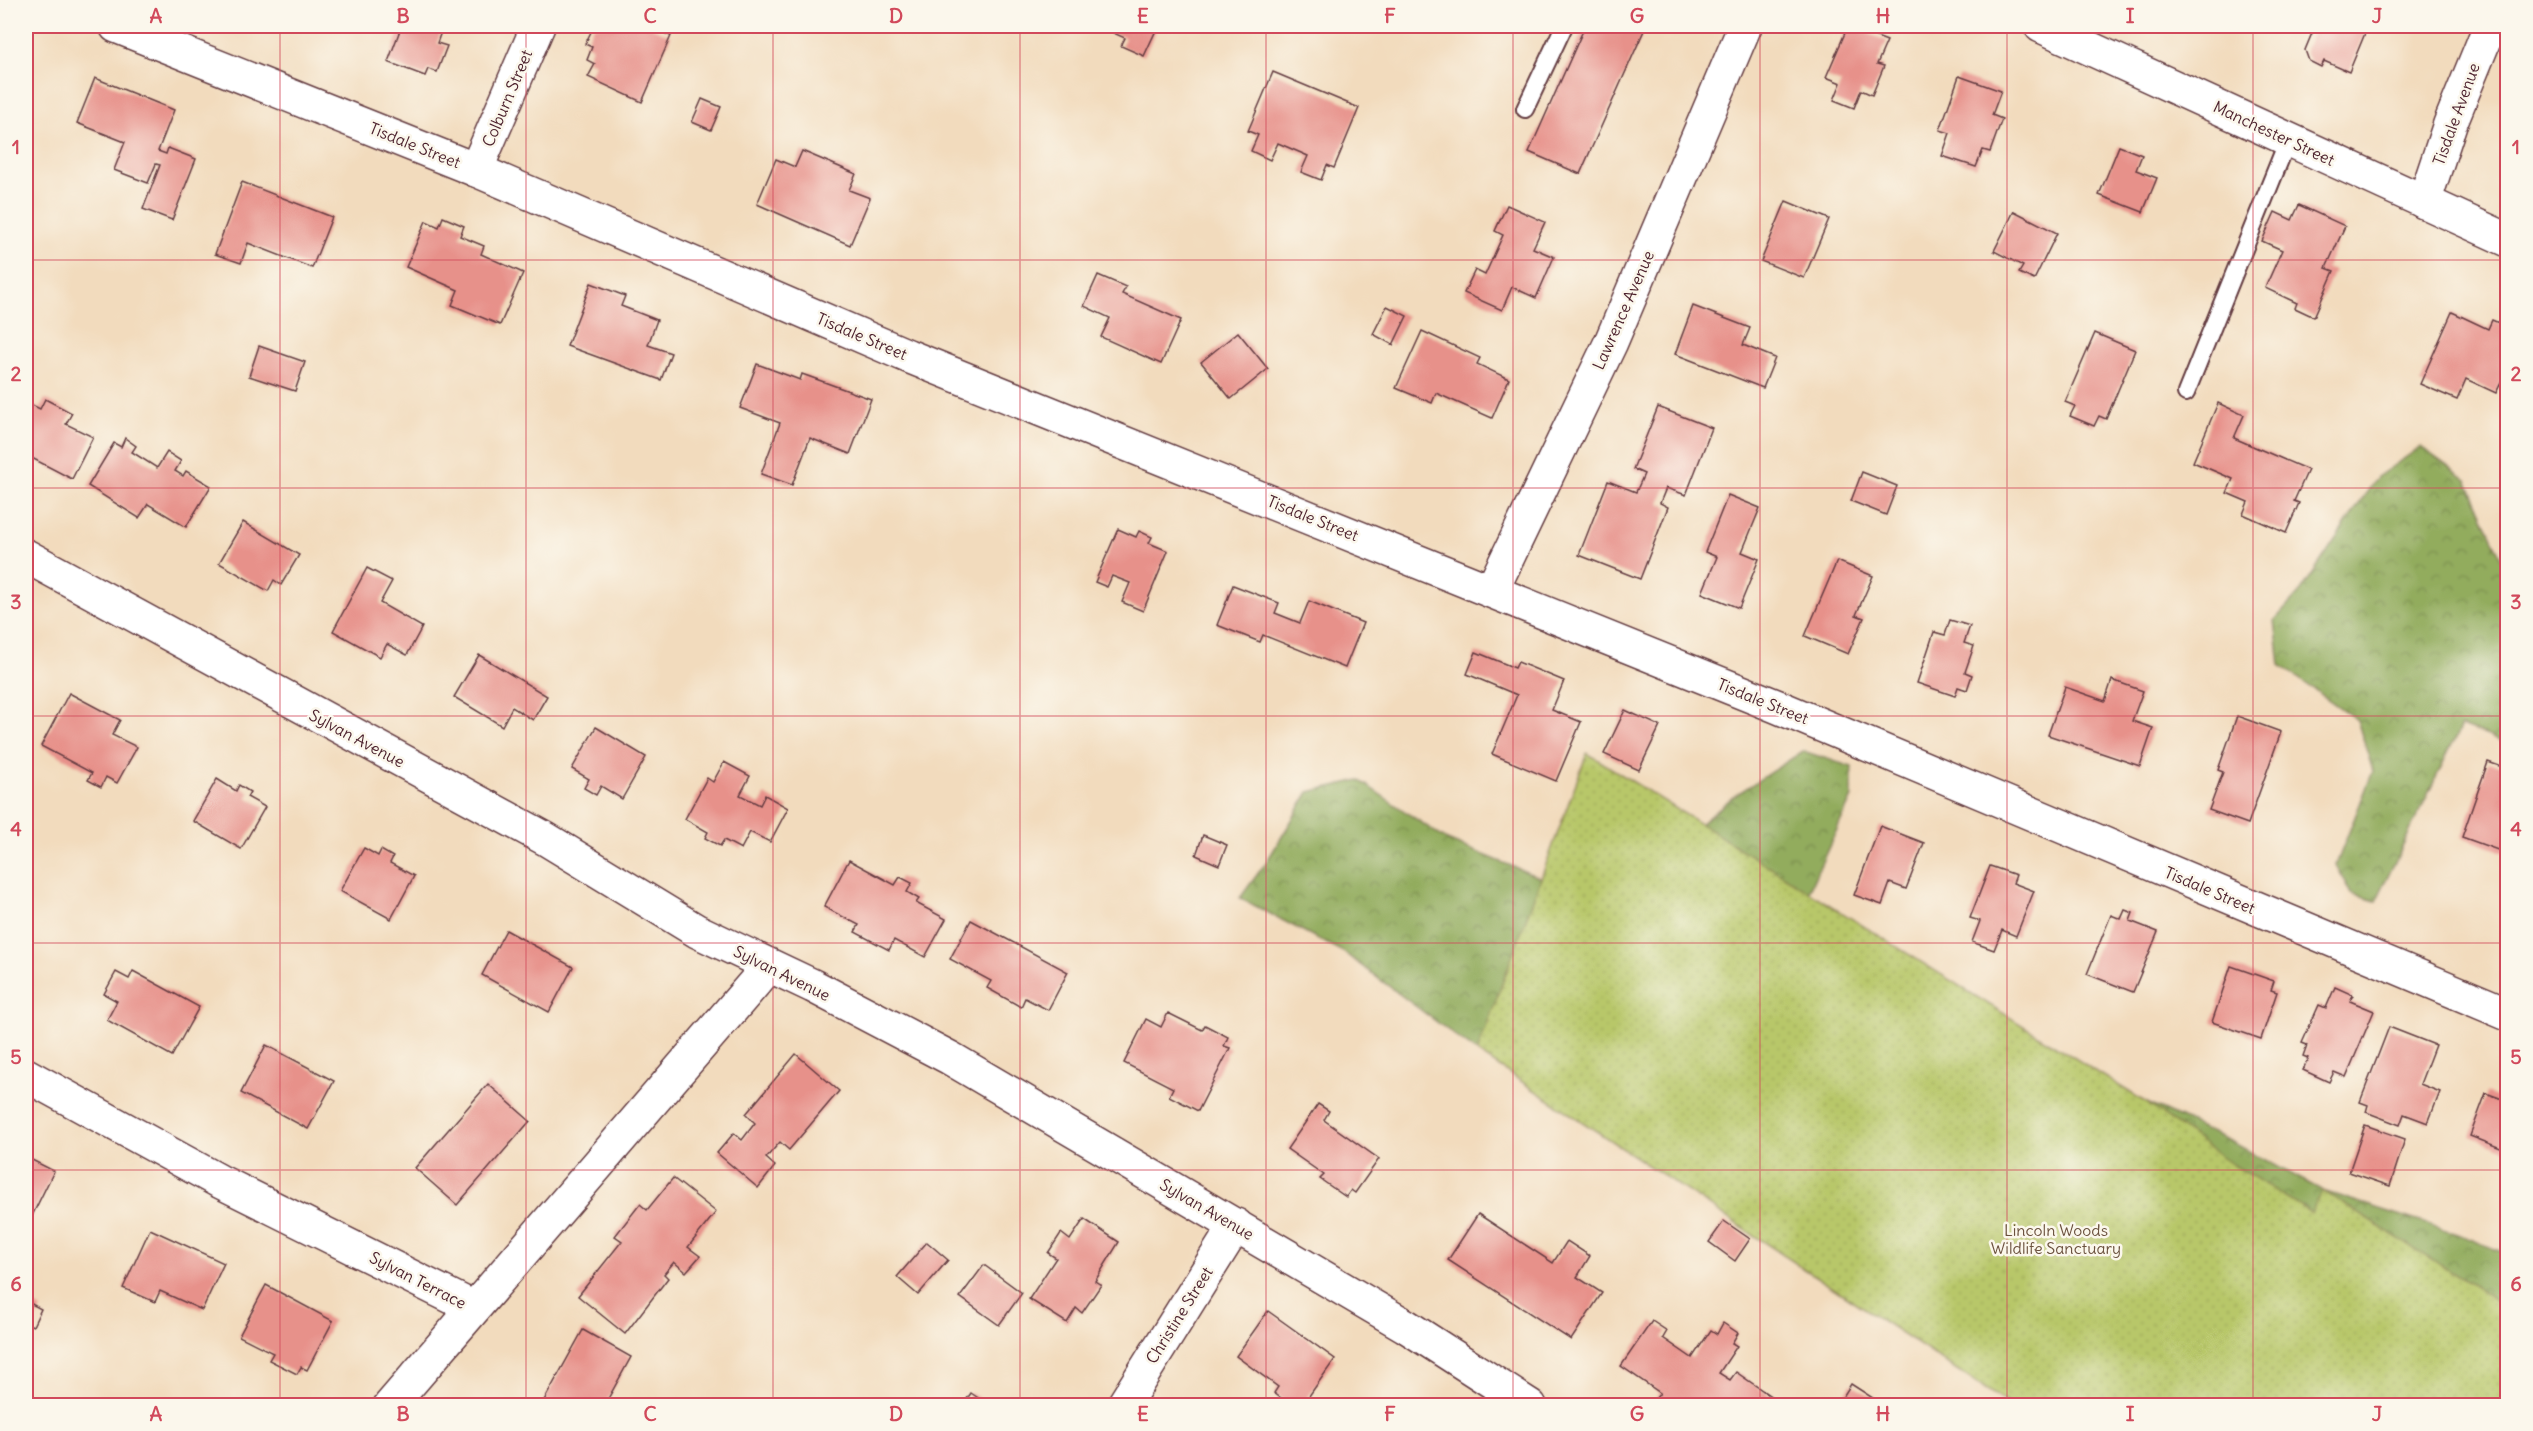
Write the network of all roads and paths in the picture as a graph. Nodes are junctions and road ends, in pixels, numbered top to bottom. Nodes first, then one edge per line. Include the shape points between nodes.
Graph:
1 (116, 26) edge
2 (538, 26) edge
3 (1564, 26) edge
4 (1745, 26) edge
5 (2041, 26) edge
6 (2490, 26) edge
7 (1526, 109) dead end
8 (2288, 140) junction
9 (476, 170) junction
10 (2424, 202) junction
11 (2508, 240) edge
12 (2186, 393) dead end
13 (26, 556) edge
14 (1492, 590) junction
15 (770, 966) junction
16 (2508, 1014) edge
17 (26, 1075) edge
18 (1236, 1225) junction
19 (474, 1308) junction
20 (390, 1406) edge
21 (1123, 1406) edge
22 (1530, 1406) edge

1 - 9 street, Tisdale Street
2 - 9 street, Colburn Street
3 - 7 lane
4 - 14 street, Lawrence Avenue via 1611,342
5 - 8 street, Manchester Street
6 - 10 street, Tisdale Avenue via 2450,124
8 - 10 street, Manchester Street
8 - 12 lane
9 - 14 street, Tisdale Street via 908,356
10 - 11 street, Manchester Street
13 - 15 street, Sylvan Avenue via 546,839 697,931
14 - 16 street, Tisdale Street
15 - 18 street, Sylvan Avenue via 950,1058
15 - 19 street, Sylvan Terrace
17 - 19 street, Sylvan Terrace via 219,1181
18 - 21 street, Christine Street
18 - 22 street, Sylvan Avenue via 1406,1326
19 - 20 street

